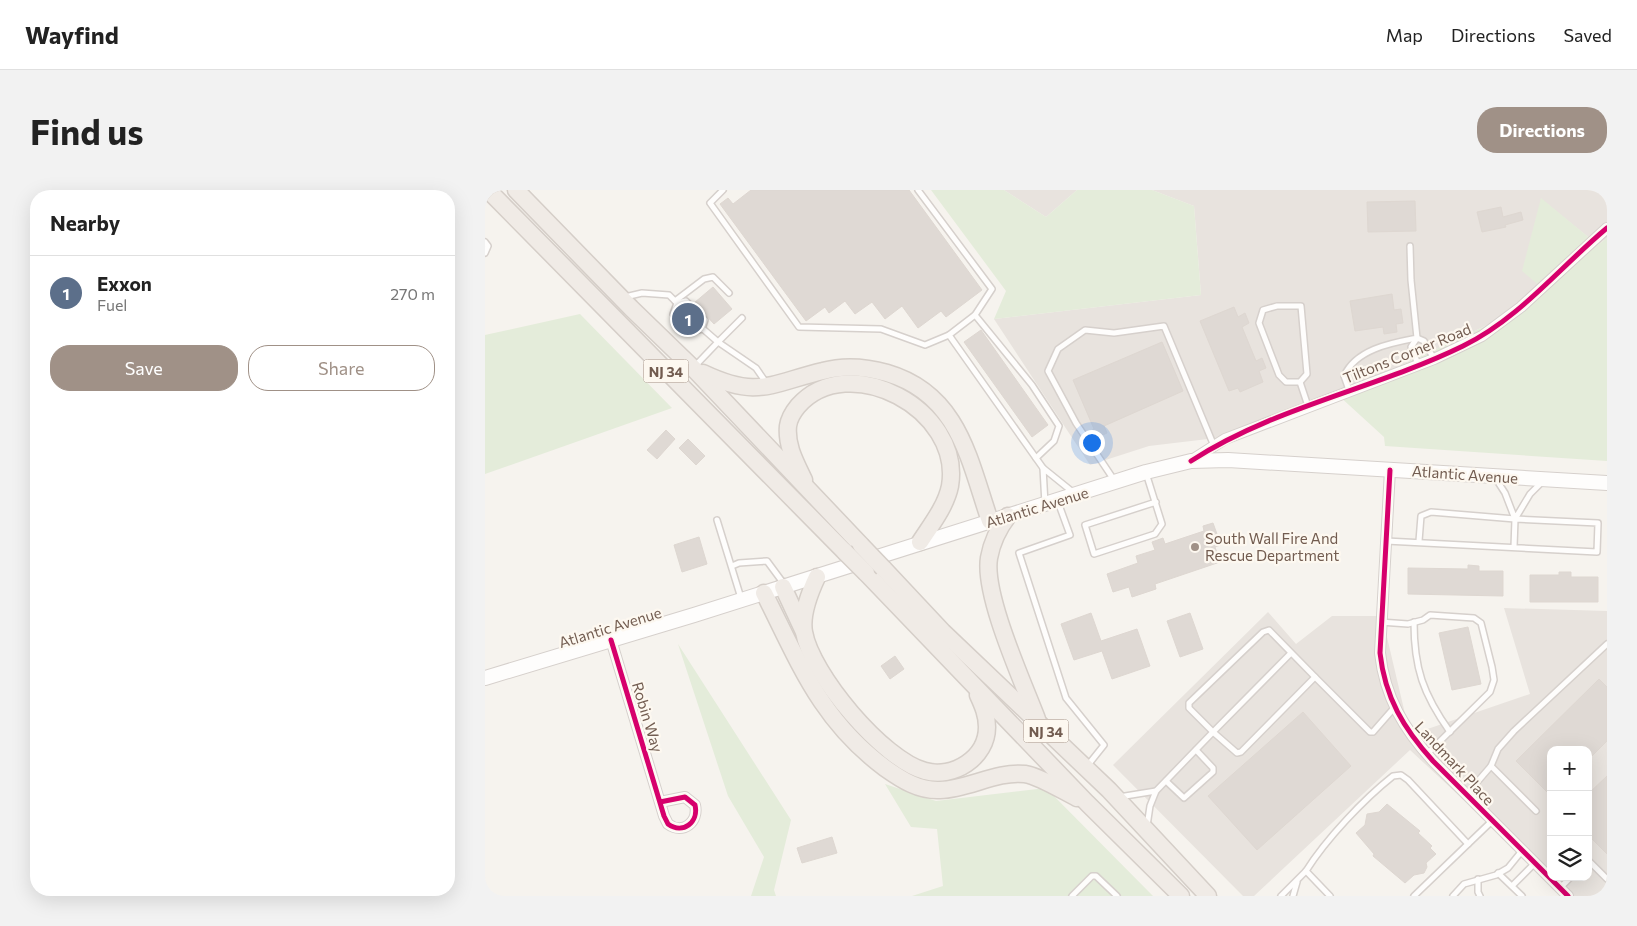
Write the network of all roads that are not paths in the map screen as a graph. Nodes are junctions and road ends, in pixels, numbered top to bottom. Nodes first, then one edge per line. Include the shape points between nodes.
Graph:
1 (488, 190) edge
2 (516, 190) edge
3 (723, 190) edge
4 (918, 190) edge
5 (1607, 228) edge
6 (485, 242) edge
7 (1410, 246) dead end
8 (485, 253) edge
9 (729, 293) dead end
10 (622, 298) junction
11 (676, 302) junction
12 (691, 306) dead end
13 (685, 311) dead end
14 (975, 315) junction
15 (701, 316) dead end
16 (677, 318) dead end
17 (742, 318) dead end
18 (695, 322) dead end
19 (687, 328) dead end
20 (702, 329) junction
21 (949, 335) junction
22 (1417, 338) junction
23 (718, 342) junction
24 (1434, 358) junction
25 (1418, 364) junction
26 (693, 368) junction
27 (1299, 382) junction
28 (769, 386) junction
29 (1349, 390) junction
30 (1308, 406) junction
31 (1214, 446) junction
32 (1036, 458) junction
33 (1191, 461) junction
34 (1043, 468) junction
35 (1391, 470) junction
36 (1146, 472) junction
37 (1495, 476) junction
38 (1544, 480) junction
39 (1116, 482) junction
40 (1607, 483) edge
41 (809, 491) junction
42 (1077, 495) junction
43 (1156, 502) junction
44 (1051, 503) junction
45 (1008, 516) junction
46 (1515, 519) junction
47 (717, 520) dead end
48 (990, 521) junction
49 (1386, 541) junction
50 (1419, 541) junction
51 (920, 542) junction
52 (1515, 547) junction
53 (732, 566) junction
54 (817, 577) junction
55 (784, 587) junction
56 (764, 593) junction
57 (742, 600) junction
58 (1380, 622) junction
59 (1414, 622) junction
60 (803, 630) junction
61 (611, 640) junction
62 (1607, 644) edge
63 (1291, 653) junction
64 (1315, 677) junction
65 (485, 678) edge
66 (973, 684) junction
67 (1394, 708) junction
68 (1039, 724) junction
69 (1213, 732) junction
70 (1449, 732) junction
71 (1196, 750) junction
72 (1427, 754) junction
73 (1491, 766) junction
74 (1085, 768) junction
75 (1166, 781) junction
76 (1156, 791) junction
77 (1466, 795) junction
78 (1115, 797) junction
79 (660, 802) dead end
80 (1087, 803) junction
81 (1536, 811) dead end
82 (1492, 821) junction
83 (1146, 831) junction
84 (1468, 844) junction
85 (1521, 852) junction
86 (1534, 864) junction
87 (1592, 864) edge
88 (1307, 871) junction
89 (1498, 873) junction
90 (1479, 879) junction
91 (1607, 879) edge
92 (1298, 881) junction
93 (1567, 881) edge
94 (1512, 886) junction
95 (1559, 888) junction
96 (1072, 896) edge
97 (1117, 896) edge
98 (1181, 896) edge
99 (1208, 896) edge
100 (1281, 896) edge
101 (1293, 896) edge
102 (1330, 896) edge
103 (1414, 896) edge
104 (1453, 896) edge
105 (1480, 896) edge
106 (1522, 896) edge
107 (1568, 896) edge

1 - 66 highway, NJ 34, bridge
2 - 10 highway, NJ 34
3 - 21 lane via 709,203 799,327 881,329 925,345
4 - 14 lane via 992,289
5 - 24 street, Tiltons Corner Road via 1506,319 1482,336
6 - 8 lane via 488,246
7 - 22 lane
9 - 11 lane via 713,277 704,279
10 - 11 lane via 642,293 669,295
10 - 26 highway, NJ 34
11 - 12 lane via 686,302
11 - 13 lane
11 - 16 lane via 673,314
14 - 21 lane
14 - 32 lane via 1032,385 1059,426 1054,441
15 - 20 lane via 705,320
17 - 23 lane
18 - 20 lane
19 - 20 lane via 691,332
20 - 23 lane
21 - 32 lane
22 - 24 lane via 1424,341
22 - 25 lane via 1411,347
22 - 29 lane via 1368,352 1349,366 1344,376
23 - 26 lane
23 - 28 lane via 756,368
24 - 25 street, Tiltons Corner Road
25 - 29 street, Tiltons Corner Road
26 - 28 highway via 733,386
26 - 41 highway, NJ 34
27 - 27 lane via 1307,374 1301,306 1277,306 1263,310 1259,323 1279,376 1286,382
27 - 30 lane
28 - 48 highway via 844,368 876,370 921,389 942,407 958,429
29 - 30 street, Tiltons Corner Road
30 - 31 street, Tiltons Corner Road
31 - 33 street, Tiltons Corner Road
31 - 39 lane via 1164,326 1114,333 1085,330 1059,349 1047,371 1076,423
32 - 34 lane
33 - 35 main road, Atlantic Avenue via 1228,460
33 - 36 main road, Atlantic Avenue
34 - 42 lane
34 - 44 lane
35 - 37 main road, Atlantic Avenue
35 - 49 street, Landmark Place
36 - 39 main road, Atlantic Avenue
36 - 43 lane
37 - 38 main road, Atlantic Avenue
37 - 46 lane
38 - 40 main road, Atlantic Avenue
38 - 46 lane via 1530,494
39 - 42 main road, Atlantic Avenue
41 - 51 highway via 790,449 788,436 791,416 804,400 818,390 845,385 873,387 896,394 931,420 941,433 950,460 948,494
41 - 68 highway, NJ 34, bridge via 943,632
42 - 44 main road, Atlantic Avenue
43 - 43 lane via 1162,524 1155,534 1094,554 1085,525
44 - 45 main road, Atlantic Avenue
44 - 74 lane via 1070,535 1019,553 1066,698 1104,745
45 - 48 main road, Atlantic Avenue
45 - 68 highway via 996,533 989,559 990,586 1009,647
46 - 50 lane via 1431,512 1421,516
46 - 52 lane
46 - 52 lane via 1598,523 1597,552
47 - 53 lane
48 - 51 main road, Atlantic Avenue
49 - 50 lane
49 - 58 street, Landmark Place
50 - 52 lane
51 - 54 main road, Atlantic Avenue
53 - 55 lane via 767,561
53 - 57 lane
54 - 55 main road, Atlantic Avenue
54 - 60 highway
55 - 56 main road, Atlantic Avenue
55 - 60 highway
56 - 57 main road, Atlantic Avenue
56 - 80 highway via 801,671 823,706 857,744 900,779 915,786 941,790 1027,774
57 - 61 main road, Atlantic Avenue
58 - 59 lane
58 - 67 street, Landmark Place via 1382,672
59 - 70 lane via 1414,651 1419,673 1432,706
59 - 70 lane via 1430,615 1474,618 1481,623 1494,680 1490,692
60 - 66 highway via 811,652 839,698 883,745 922,771 953,771 972,760 980,749 987,729 985,710
61 - 65 main road, Atlantic Avenue
61 - 79 street, Robin Way
62 - 73 lane via 1514,731 1498,749
63 - 64 lane
63 - 69 lane
63 - 69 lane via 1269,630 1263,632 1189,703 1189,708
64 - 67 lane via 1370,732
64 - 69 lane via 1241,752 1237,753
66 - 80 highway, NJ 34
67 - 72 street, Landmark Place via 1413,740
68 - 74 highway, NJ 34
69 - 71 lane
70 - 72 lane
71 - 75 lane
71 - 75 lane via 1213,772 1183,798
72 - 77 street, Landmark Place
73 - 77 lane
73 - 81 lane
74 - 78 highway, NJ 34
75 - 76 lane
76 - 78 lane
76 - 83 lane
77 - 82 street, Landmark Place
78 - 83 highway, NJ 34
80 - 98 highway, NJ 34
82 - 84 lane
82 - 85 street, Landmark Place
83 - 99 highway, NJ 34
84 - 88 lane via 1408,780 1401,775 1393,776 1316,855
84 - 103 lane
85 - 86 street, Landmark Place
85 - 89 lane via 1508,868
86 - 94 lane
86 - 95 street, Landmark Place
87 - 91 lane
88 - 92 lane
88 - 102 lane
89 - 90 lane
89 - 94 lane
90 - 104 lane via 1464,884
90 - 105 lane
92 - 100 lane
92 - 101 lane
93 - 95 lane
94 - 106 lane
95 - 107 street, Landmark Place
96 - 97 lane via 1092,876

